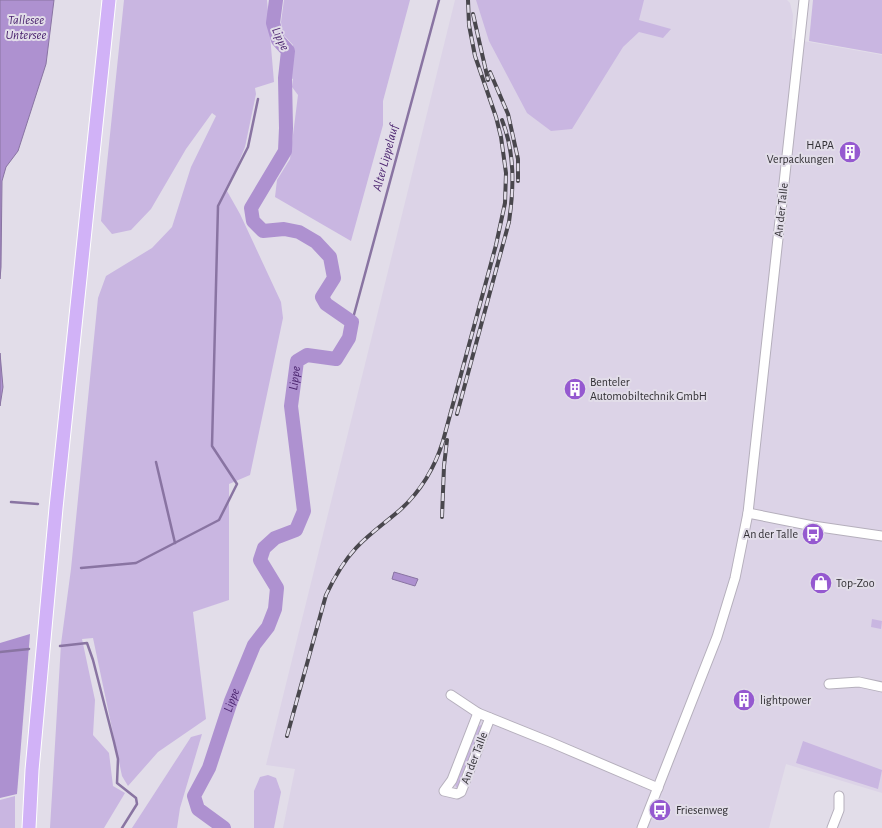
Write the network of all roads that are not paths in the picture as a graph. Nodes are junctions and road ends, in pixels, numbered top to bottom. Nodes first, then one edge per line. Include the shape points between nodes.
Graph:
1 (109, 0) edge
2 (804, 0) edge
3 (748, 513) junction
4 (882, 536) edge
5 (829, 684) dead end
6 (882, 687) edge
7 (451, 695) dead end
8 (478, 713) junction
9 (490, 718) junction
10 (658, 788) junction
11 (839, 796) dead end
12 (29, 828) edge
13 (642, 828) edge
14 (832, 828) edge

1 - 12 highway via 56,508
2 - 3 street, An der Talle
3 - 4 street
3 - 10 street, An der Talle via 735,578 717,637
5 - 6 street via 859,682
7 - 8 street, An der Talle
8 - 9 street, An der Talle
8 - 9 street, An der Talle via 448,792 461,792
9 - 10 street, An der Talle
10 - 13 street, An der Talle
11 - 14 street via 839,810

